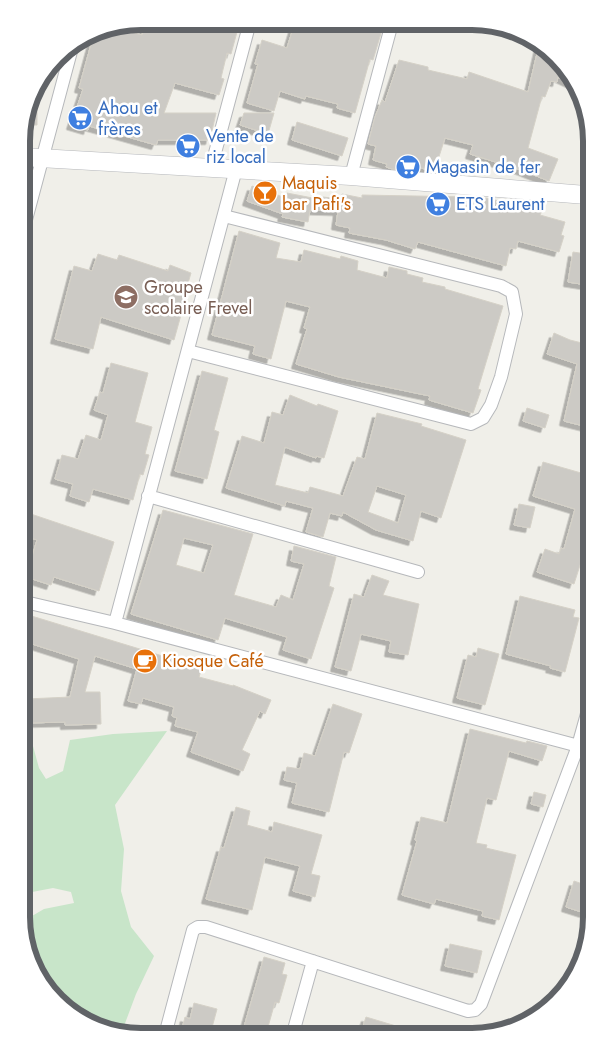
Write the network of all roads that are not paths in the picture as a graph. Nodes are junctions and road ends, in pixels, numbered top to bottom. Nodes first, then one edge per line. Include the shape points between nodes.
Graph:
1 (248, 30) edge
2 (390, 30) edge
3 (70, 56) edge
4 (30, 157) edge
5 (42, 158) junction
6 (211, 168) junction
7 (236, 169) junction
8 (350, 176) junction
9 (583, 195) edge
10 (30, 204) edge
11 (224, 216) junction
12 (188, 351) junction
13 (148, 496) junction
14 (418, 572) dead end
15 (30, 603) edge
16 (115, 623) junction
17 (583, 747) edge
18 (583, 749) edge
19 (313, 961) junction
20 (167, 1028) edge
21 (294, 1028) edge

1 - 6 street
2 - 8 street
3 - 5 street
4 - 5 main road
5 - 6 main road
5 - 10 street
6 - 7 main road
7 - 8 main road
7 - 11 street
8 - 9 main road
11 - 12 street
11 - 12 street via 501,286 512,292 516,314 502,377 483,418 471,424
12 - 13 street
13 - 14 street
13 - 16 street
15 - 16 street
16 - 17 street
18 - 19 street via 481,1004 475,1010
19 - 20 street via 198,927 193,930
19 - 21 street

